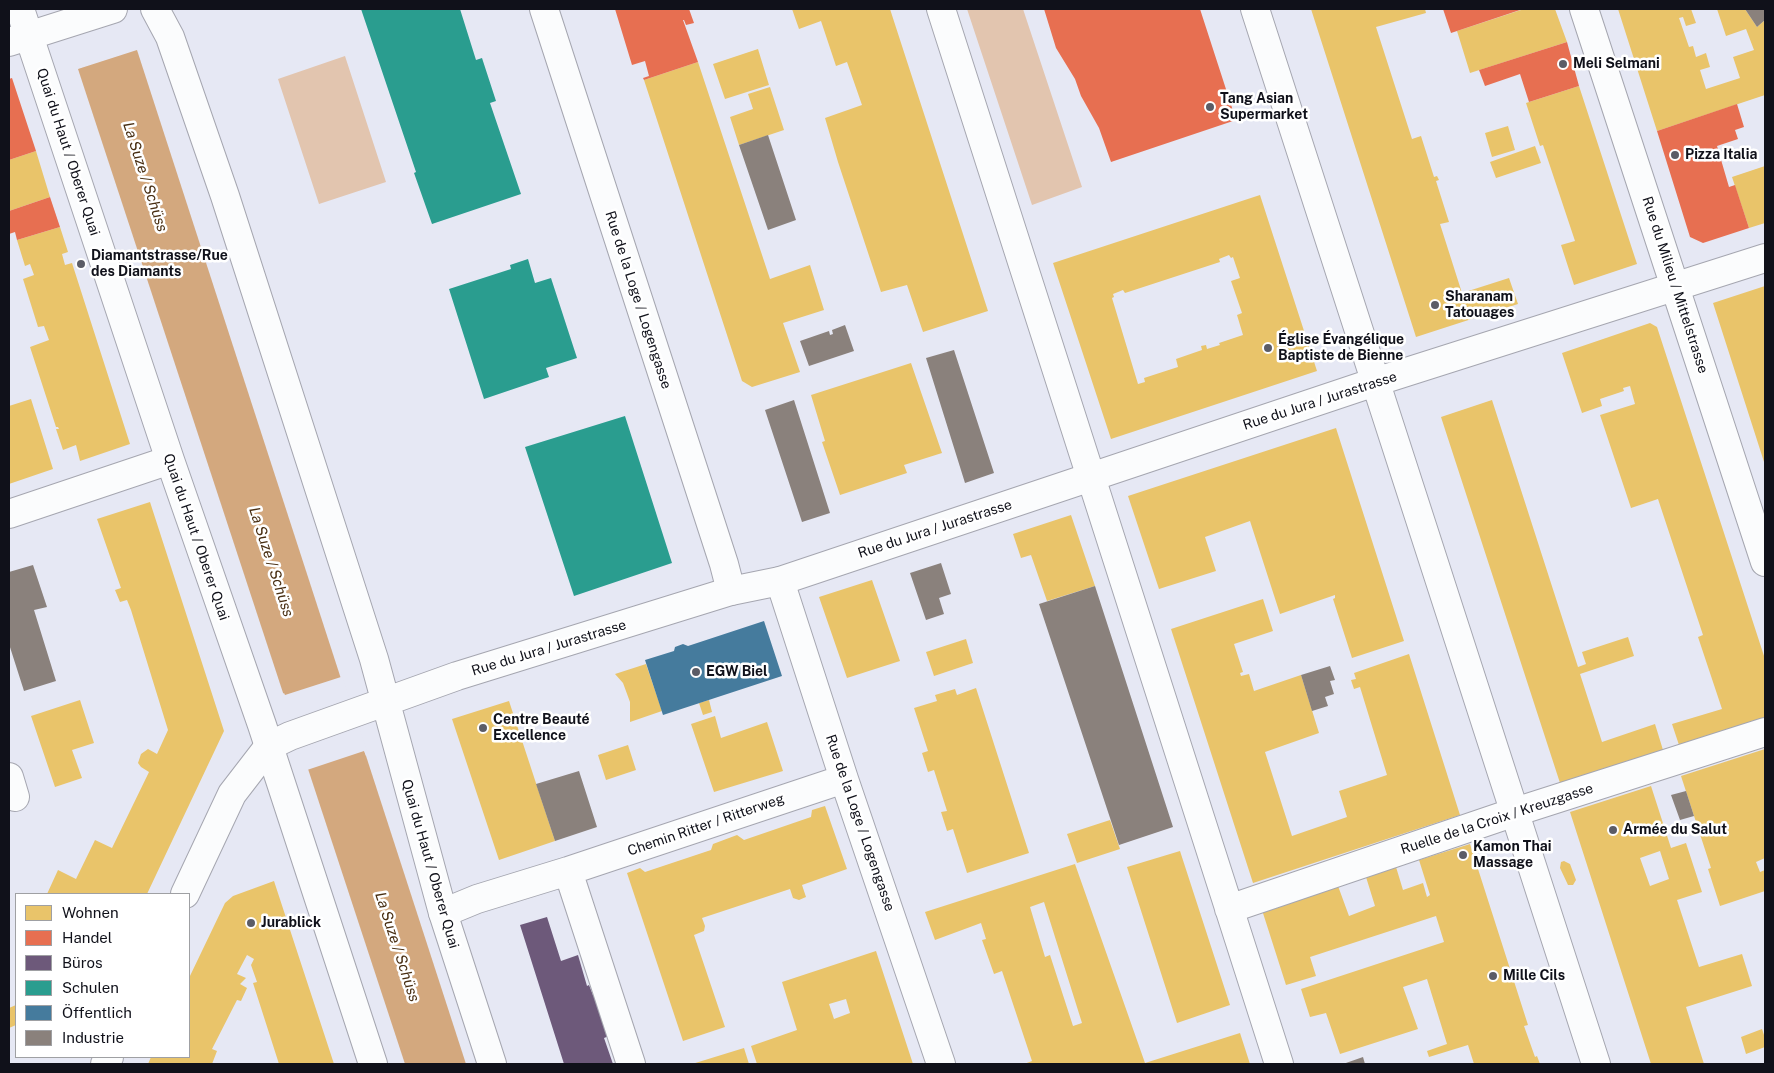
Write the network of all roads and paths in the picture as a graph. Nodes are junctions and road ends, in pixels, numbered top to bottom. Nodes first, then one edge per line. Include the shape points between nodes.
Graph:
1 (20, 9) edge
2 (113, 9) edge
3 (155, 9) edge
4 (544, 9) edge
5 (941, 9) edge
6 (1254, 9) edge
7 (1584, 9) edge
8 (28, 36) edge
9 (1765, 258) edge
10 (1676, 287) junction
11 (1376, 382) junction
12 (170, 460) junction
13 (1092, 477) junction
14 (9, 514) edge
15 (1765, 562) edge
16 (780, 581) junction
17 (732, 591) junction
18 (385, 701) junction
19 (1765, 732) edge
20 (279, 741) junction
21 (844, 779) junction
22 (1515, 812) junction
23 (568, 871) junction
24 (185, 893) edge
25 (1229, 908) junction
26 (443, 913) junction
27 (373, 1064) edge
28 (492, 1064) edge
29 (632, 1064) edge
30 (941, 1064) edge
31 (1279, 1064) edge
32 (1596, 1064) edge

1 - 8 street, Quai du Haut / Oberer Quai
2 - 8 street
3 - 18 street, Quai du Haut / Oberer Quai via 170,37 225,196
4 - 17 street, Rue de la Loge / Logengasse
5 - 13 street
6 - 11 street
7 - 10 street, Rue du Milieu / Mittelstrasse
8 - 12 street, Quai du Haut / Oberer Quai
9 - 10 street, Rue du Jura / Jurastrasse
10 - 11 street, Rue du Jura / Jurastrasse
10 - 15 street, Rue du Milieu / Mittelstrasse
11 - 13 street, Rue du Jura / Jurastrasse
11 - 22 street
12 - 14 street
12 - 20 street, Quai du Haut / Oberer Quai
13 - 16 street, Rue du Jura / Jurastrasse
13 - 25 street
16 - 17 street, Rue du Jura / Jurastrasse
16 - 21 street, Rue de la Loge / Logengasse
17 - 18 street, Rue du Jura / Jurastrasse
18 - 20 street, Rue du Jura / Jurastrasse
18 - 26 street, Quai du Haut / Oberer Quai
19 - 22 street, Ruelle de la Croix / Kreuzgasse
20 - 24 street via 232,794
20 - 27 street, Quai du Haut / Oberer Quai
21 - 23 street, Chemin Ritter / Ritterweg
21 - 30 street, Rue de la Loge / Logengasse
22 - 25 street, Ruelle de la Croix / Kreuzgasse
22 - 32 street
23 - 26 street, Chemin Ritter / Ritterweg
23 - 29 street
25 - 31 street
26 - 28 street, Quai du Haut / Oberer Quai

